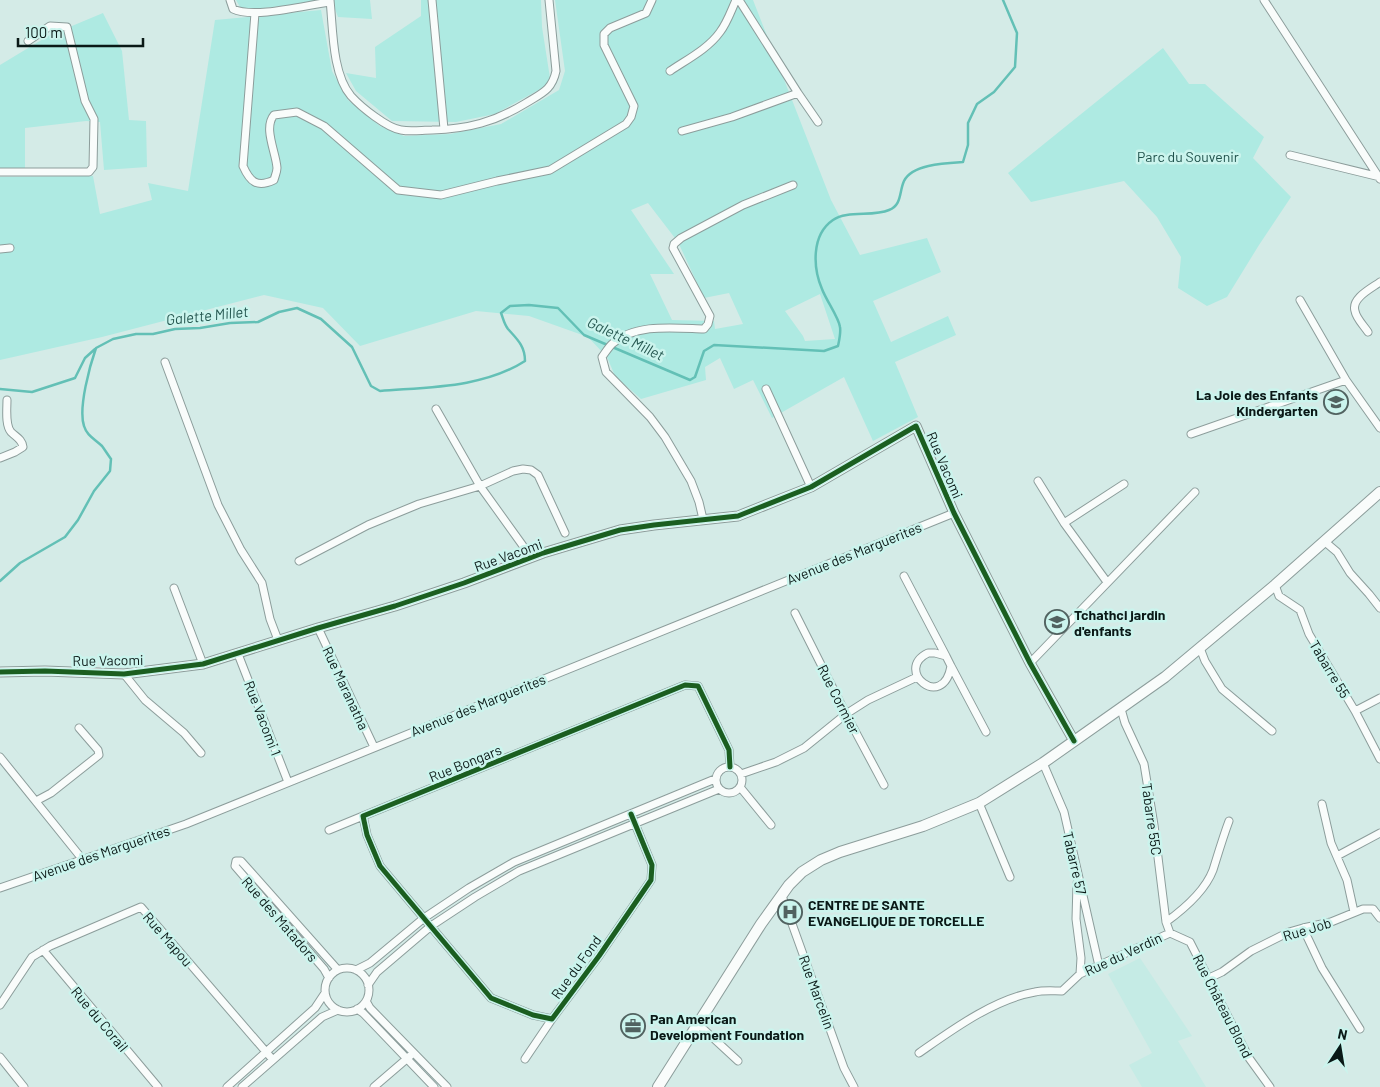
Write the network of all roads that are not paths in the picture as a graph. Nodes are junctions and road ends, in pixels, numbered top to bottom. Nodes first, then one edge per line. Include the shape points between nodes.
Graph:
1 (230, 0) edge
2 (432, 0) edge
3 (549, 0) edge
4 (652, 0) edge
5 (738, 0) edge
6 (1264, 0) edge
7 (330, 1) edge
8 (255, 13) junction
9 (28, 41) dead end
10 (670, 71) dead end
11 (798, 93) junction
12 (818, 122) dead end
13 (444, 130) junction
14 (682, 131) dead end
15 (1290, 155) dead end
16 (0, 172) edge
17 (1380, 178) edge
18 (793, 185) dead end
19 (10, 248) dead end
20 (0, 249) edge
21 (1380, 282) edge
22 (1300, 300) dead end
23 (1368, 332) dead end
24 (165, 362) dead end
25 (1346, 380) junction
26 (766, 389) dead end
27 (7, 400) dead end
28 (436, 410) dead end
29 (1380, 428) edge
30 (1192, 434) dead end
31 (0, 458) edge
32 (1038, 481) dead end
33 (1124, 484) dead end
34 (480, 486) junction
35 (811, 487) junction
36 (1195, 492) dead end
37 (1379, 495) edge
38 (954, 513) junction
39 (703, 519) junction
40 (1064, 523) junction
41 (565, 533) dead end
42 (1324, 541) junction
43 (531, 558) junction
44 (299, 560) dead end
45 (904, 576) dead end
46 (1108, 582) junction
47 (1275, 585) junction
48 (174, 588) dead end
49 (1380, 608) edge
50 (795, 613) dead end
51 (318, 628) junction
52 (937, 638) junction
53 (278, 640) junction
54 (1200, 648) junction
55 (928, 653) junction
56 (238, 654) junction
57 (946, 656) junction
58 (1030, 663) junction
59 (203, 664) junction
60 (951, 666) junction
61 (0, 672) edge
62 (124, 674) junction
63 (917, 677) junction
64 (943, 684) junction
65 (961, 685) junction
66 (1380, 698) edge
67 (1121, 709) junction
68 (1355, 712) junction
69 (846, 714) junction
70 (79, 728) dead end
71 (1272, 731) dead end
72 (986, 732) dead end
73 (1074, 741) junction
74 (374, 747) junction
75 (201, 753) dead end
76 (0, 757) edge
77 (1380, 759) edge
78 (1043, 763) junction
79 (730, 767) junction
80 (741, 774) junction
81 (715, 779) junction
82 (288, 782) junction
83 (884, 785) dead end
84 (740, 788) junction
85 (718, 789) junction
86 (36, 801) junction
87 (979, 803) junction
88 (1322, 804) dead end
89 (631, 814) junction
90 (363, 816) junction
91 (1229, 821) dead end
92 (635, 824) junction
93 (771, 825) dead end
94 (329, 830) dead end
95 (1380, 833) edge
96 (1337, 856) junction
97 (83, 860) junction
98 (1077, 875) junction
99 (1010, 877) dead end
100 (0, 888) edge
101 (782, 896) junction
102 (1354, 912) junction
103 (424, 918) junction
104 (1380, 918) edge
105 (1166, 922) junction
106 (431, 926) junction
107 (1302, 928) junction
108 (1170, 933) junction
109 (43, 950) junction
110 (1099, 966) junction
111 (338, 970) junction
112 (356, 970) junction
113 (1080, 974) junction
114 (329, 978) junction
115 (1209, 978) junction
116 (368, 986) junction
117 (326, 993) junction
118 (366, 1001) junction
119 (0, 1005) edge
120 (357, 1009) junction
121 (338, 1010) junction
122 (552, 1019) junction
123 (698, 1024) junction
124 (1360, 1029) dead end
125 (413, 1052) junction
126 (267, 1053) junction
127 (919, 1053) dead end
128 (0, 1057) edge
129 (407, 1058) junction
130 (525, 1059) dead end
131 (273, 1060) junction
132 (738, 1061) dead end
133 (24, 1087) edge
134 (158, 1087) edge
135 (227, 1087) edge
136 (242, 1087) edge
137 (374, 1087) edge
138 (434, 1087) edge
139 (447, 1087) edge
140 (658, 1087) edge
141 (854, 1087) edge
142 (1270, 1087) edge

1 - 8 street via 233,9 240,13
2 - 13 street
3 - 13 street via 556,71 554,82 546,91 495,120
4 - 8 street via 646,13 610,28 604,34 604,45 634,106 626,124 550,170 441,195 398,190 324,126 297,112 274,115 271,119 269,126 277,170 274,180 264,184 248,176 243,166
5 - 10 street via 720,33
5 - 11 street
6 - 17 street
7 - 8 street
7 - 13 street via 337,66 350,95 387,125 400,130
9 - 16 street via 50,26 68,27 85,100 94,118 93,167 89,172
11 - 12 street
11 - 14 street
15 - 17 street
18 - 39 street via 742,205 674,244 673,248 710,316 704,329 644,330 624,336 610,345 602,357 606,372 644,410 665,437 691,480
19 - 20 street
21 - 23 street via 1356,303 1355,312
22 - 25 street
24 - 53 street via 218,505 262,583
25 - 29 street
25 - 30 street
26 - 35 street
27 - 31 street via 8,427 23,447
28 - 34 street
32 - 40 street
33 - 40 street
34 - 41 street via 513,471 530,470 538,475
34 - 43 street
34 - 44 street via 388,516
35 - 38 street, Rue Vacomi via 916,426
35 - 39 street, Rue Vacomi via 738,516
36 - 46 street
37 - 42 main road
38 - 58 street
38 - 74 street, Avenue des Marguerites
39 - 43 street, Rue Vacomi via 620,530
40 - 46 street
42 - 47 main road
42 - 49 street
43 - 51 street, Rue Vacomi via 395,606
45 - 52 street
46 - 58 street
47 - 54 main road
47 - 68 street, Tabarre 55 via 1279,596 1300,610 1309,634
48 - 59 street
50 - 69 street, Rue Cormier
51 - 53 street, Rue Vacomi
51 - 74 street, Rue Maranatha
52 - 55 street
52 - 57 street
53 - 56 street, Rue Vacomi
54 - 67 main road
54 - 71 street via 1222,689
55 - 57 street
55 - 63 street via 917,662
56 - 59 street, Rue Vacomi
56 - 82 street, Rue Vacomi 1
57 - 60 street
58 - 73 street
59 - 62 street, Rue Vacomi
60 - 64 street
60 - 65 street
61 - 62 street, Rue Vacomi
62 - 75 street via 145,700 184,733
63 - 64 street via 928,686
63 - 69 street
64 - 65 street
65 - 72 street
66 - 68 street
67 - 73 main road
67 - 105 street, Tabarre 55C via 1144,764
68 - 77 street, Tabarre 55
69 - 80 street via 804,748
69 - 83 street, Rue Cormier
70 - 86 street via 99,755
73 - 78 main road
74 - 82 street, Avenue des Marguerites
76 - 86 street
78 - 87 main road
78 - 98 street, Tabarre 57 via 1064,812
79 - 80 street
79 - 81 street via 721,769
79 - 90 street, Rue Bongars via 729,750 698,686 685,686
80 - 84 street
81 - 85 street
81 - 89 street
82 - 97 street, Avenue des Marguerites via 186,824
84 - 85 street via 731,793
84 - 93 street
85 - 92 street
86 - 97 street
87 - 99 street
87 - 101 main road via 923,826 821,860 802,872
88 - 96 street
89 - 92 street, Rue du Fond
89 - 103 street via 514,862
90 - 94 street, Rue Bongars
90 - 103 street via 380,866
91 - 105 street via 1208,878 1190,902
92 - 106 street via 519,871
92 - 122 street, Rue du Fond via 652,865 651,880
95 - 96 street
96 - 102 street via 1347,880
97 - 100 street, Avenue des Marguerites
98 - 110 street, Tabarre 57
98 - 113 street
101 - 123 main road
101 - 141 street, Rue Marcelin via 844,1068
102 - 104 street, Rue Job via 1373,909
102 - 107 street, Rue Job via 1331,922
103 - 106 street
103 - 112 street via 370,963
105 - 108 street, Tabarre 55C
106 - 116 street via 377,972
106 - 122 street, Rue du Fond via 491,998
107 - 115 street, Rue Job via 1251,951
107 - 124 street via 1322,968
108 - 110 street, Rue du Verdin
108 - 115 street, Rue Château Blond via 1190,942
109 - 119 street, Rue Mapou via 32,957
109 - 126 street, Rue Mapou via 140,907
109 - 134 street, Rue du Corail
110 - 113 street, Rue du Verdin
111 - 112 street
111 - 114 street
111 - 114 street, Rue des Matadors via 241,861 236,861 235,866
112 - 116 street via 364,976
113 - 127 street, Rue du Verdin via 1062,991 1036,991 988,1010
114 - 117 street
115 - 142 street, Rue Château Blond via 1249,1058
116 - 118 street
117 - 121 street
117 - 126 street via 315,1008
118 - 120 street
118 - 125 street
120 - 121 street
120 - 129 street
121 - 131 street via 322,1017
122 - 130 street, Rue du Fond
123 - 132 street
123 - 140 main road
125 - 129 street
125 - 139 street
126 - 131 street, Rue Mapou
126 - 135 street
128 - 133 street
129 - 137 street
129 - 138 street
131 - 136 street

